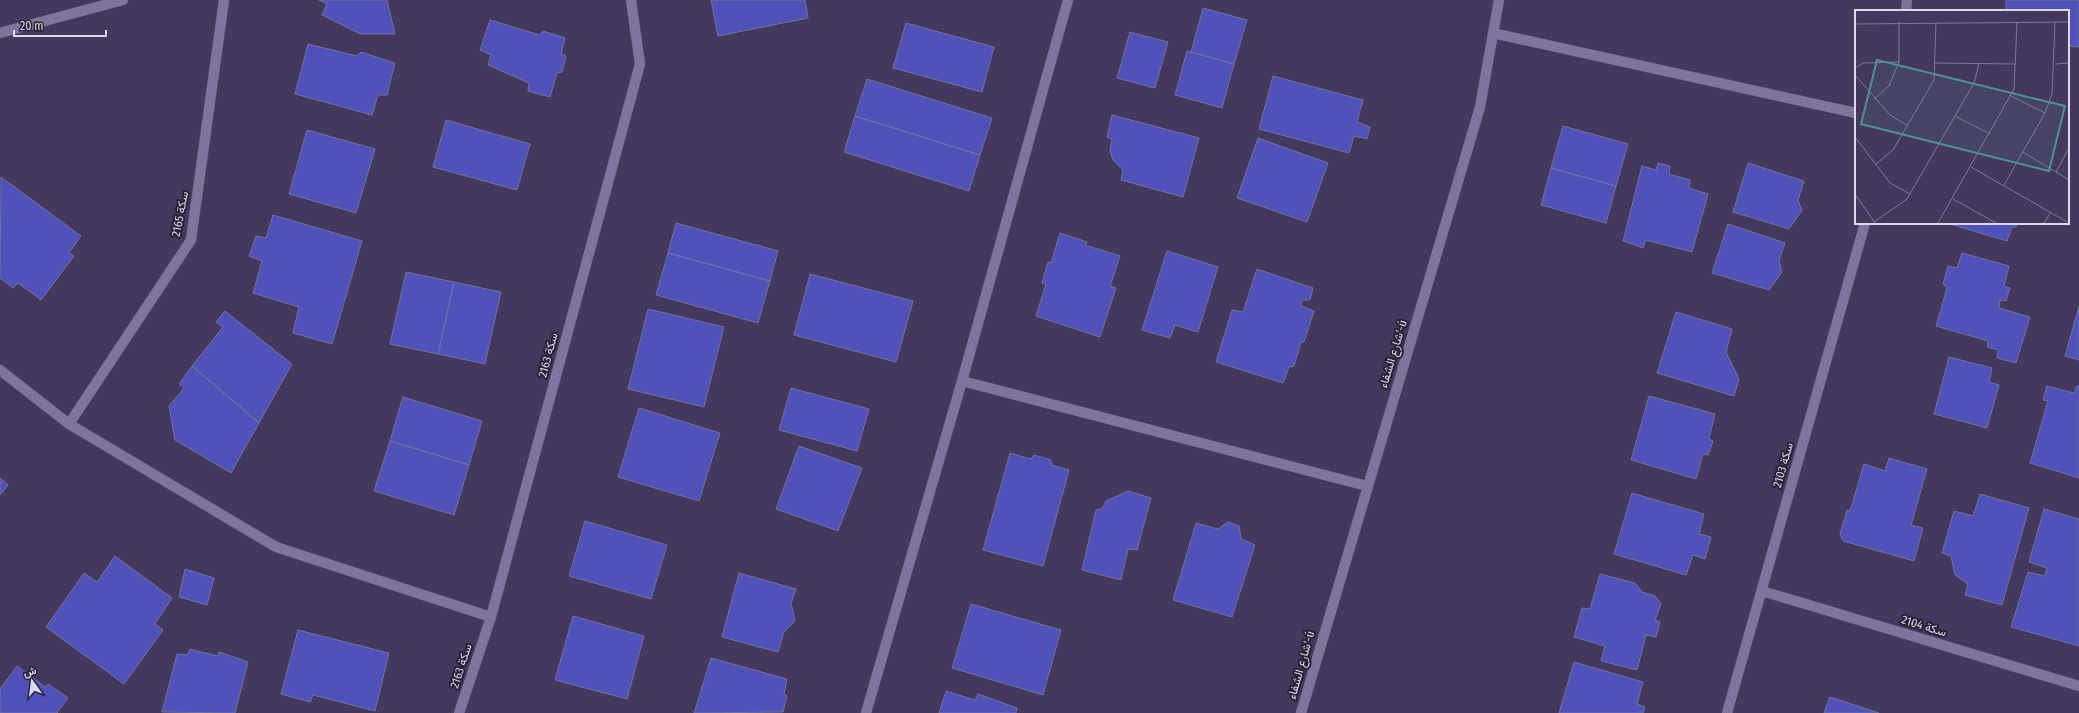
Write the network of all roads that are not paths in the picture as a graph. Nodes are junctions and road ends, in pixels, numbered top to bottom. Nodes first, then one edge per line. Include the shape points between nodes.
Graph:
1 (124, 0) edge
2 (224, 0) edge
3 (631, 0) edge
4 (1068, 0) edge
5 (1499, 0) edge
6 (1907, 0) edge
7 (1906, 10) edge
8 (0, 33) edge
9 (1493, 33) junction
10 (1855, 113) edge
11 (1865, 224) edge
12 (0, 370) edge
13 (962, 381) junction
14 (69, 424) junction
15 (1367, 486) junction
16 (1762, 591) junction
17 (491, 616) junction
18 (2079, 686) edge
19 (459, 713) edge
20 (866, 713) edge
21 (1301, 713) edge
22 (1727, 713) edge

1 - 8 street
2 - 14 street, سكة 2165 via 191,240
3 - 17 street, سكة 2163 via 640,64
4 - 13 street
5 - 9 street, شارع الشفاء'-ú
6 - 7 street
9 - 10 street
9 - 15 street, شارع الشفاء'-ú via 1480,106
11 - 16 street, سكة 2103
12 - 14 street
13 - 15 street
13 - 20 street
14 - 17 street via 276,547
15 - 21 street, شارع الشفاء'-ú
16 - 18 street, سكة 2104
16 - 22 street, سكة 2103
17 - 19 street, سكة 2163

